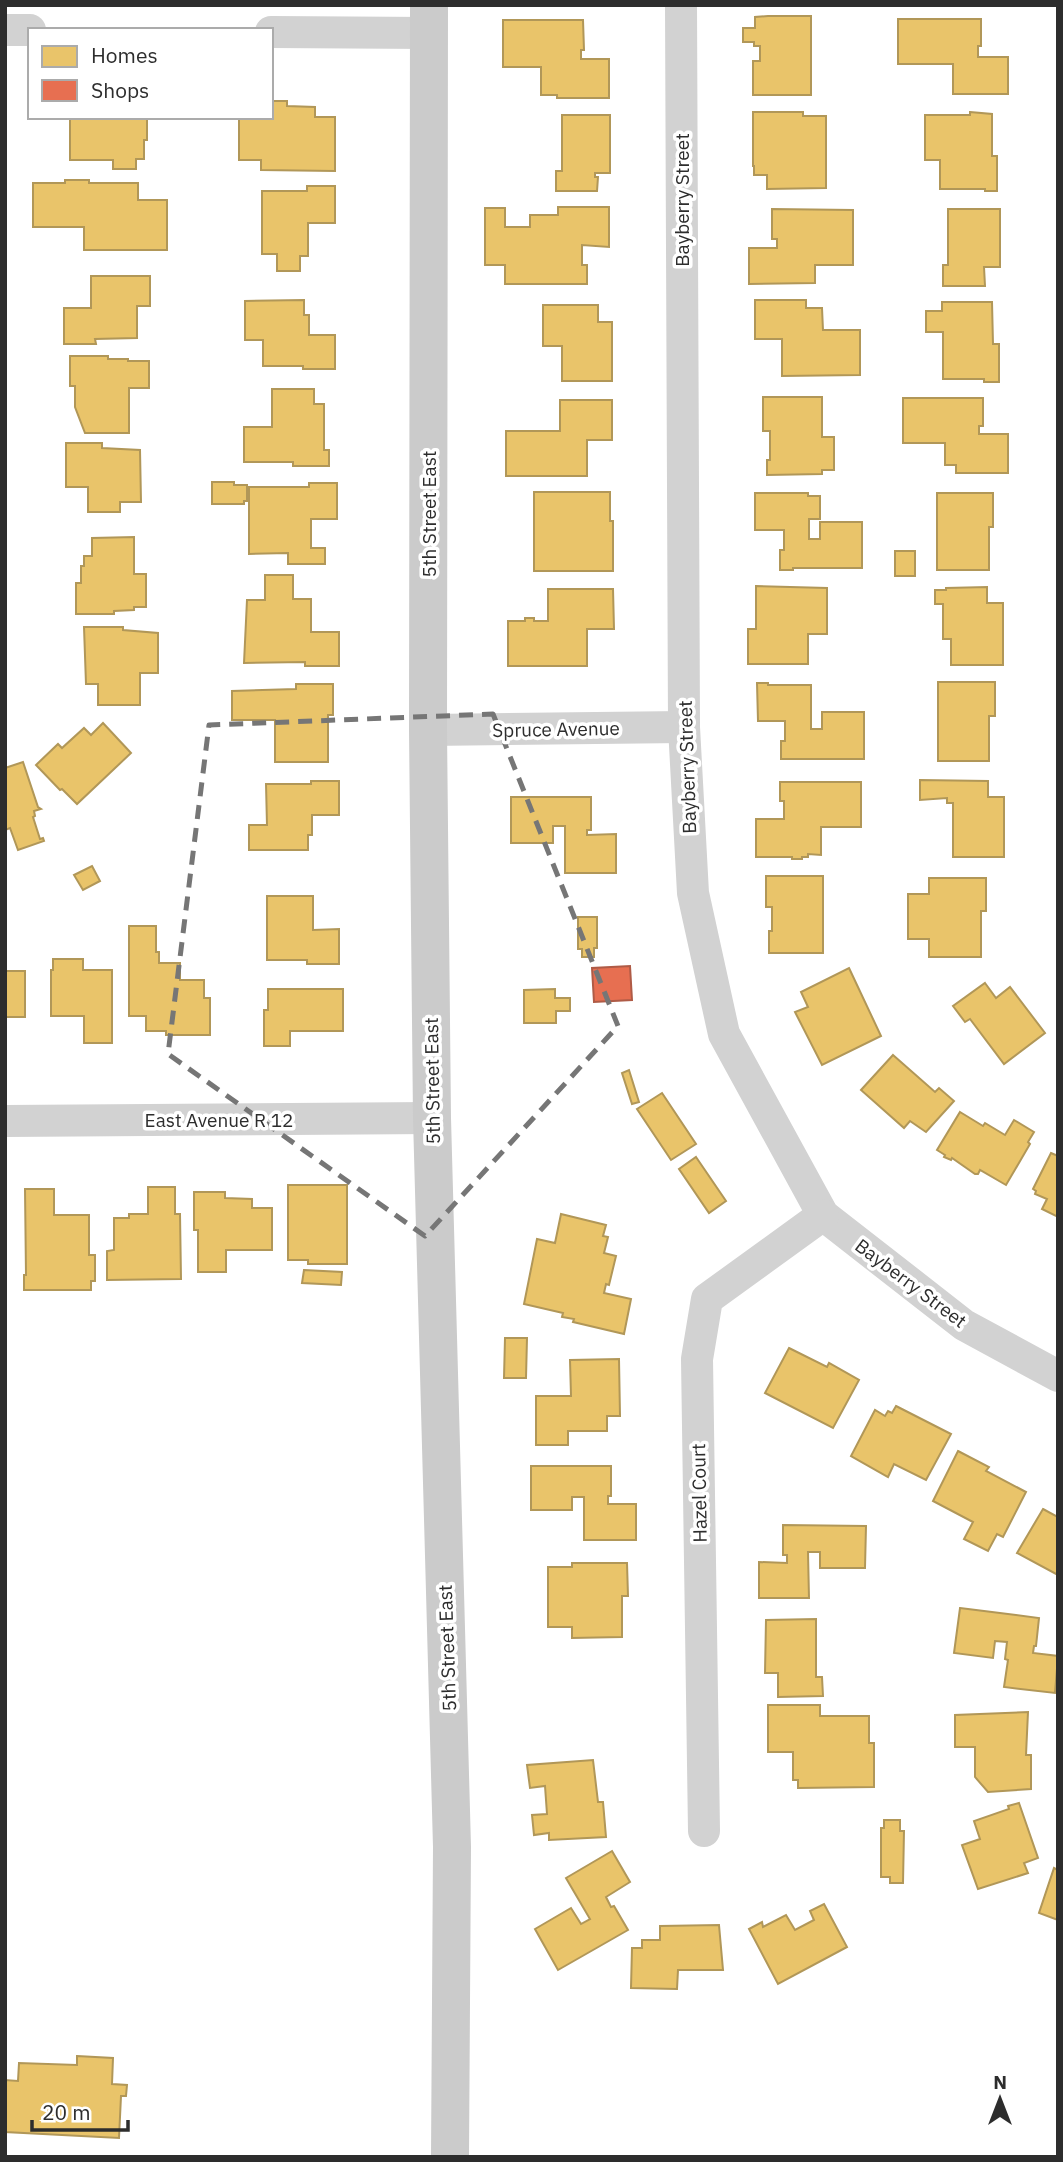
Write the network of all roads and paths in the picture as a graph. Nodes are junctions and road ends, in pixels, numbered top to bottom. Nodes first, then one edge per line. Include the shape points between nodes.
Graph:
1 (681, 5) edge
2 (429, 19) edge
3 (5, 30) edge
4 (28, 30) edge
5 (273, 32) edge
6 (684, 727) junction
7 (428, 730) junction
8 (432, 1118) junction
9 (5, 1121) edge
10 (823, 1215) junction
11 (1058, 1376) edge
12 (704, 1831) dead end
13 (450, 2157) edge

1 - 6 street, Bayberry Street
2 - 5 street
2 - 7 street, 5th Street East
3 - 4 street
6 - 7 street, Spruce Avenue
6 - 10 street, Bayberry Street via 693,892 724,1034
7 - 8 street, 5th Street East
8 - 9 street, East Avenue R 12
8 - 13 street, 5th Street East via 452,1847
10 - 11 street, Bayberry Street via 964,1325
10 - 12 street, Hazel Court via 707,1299 697,1359

